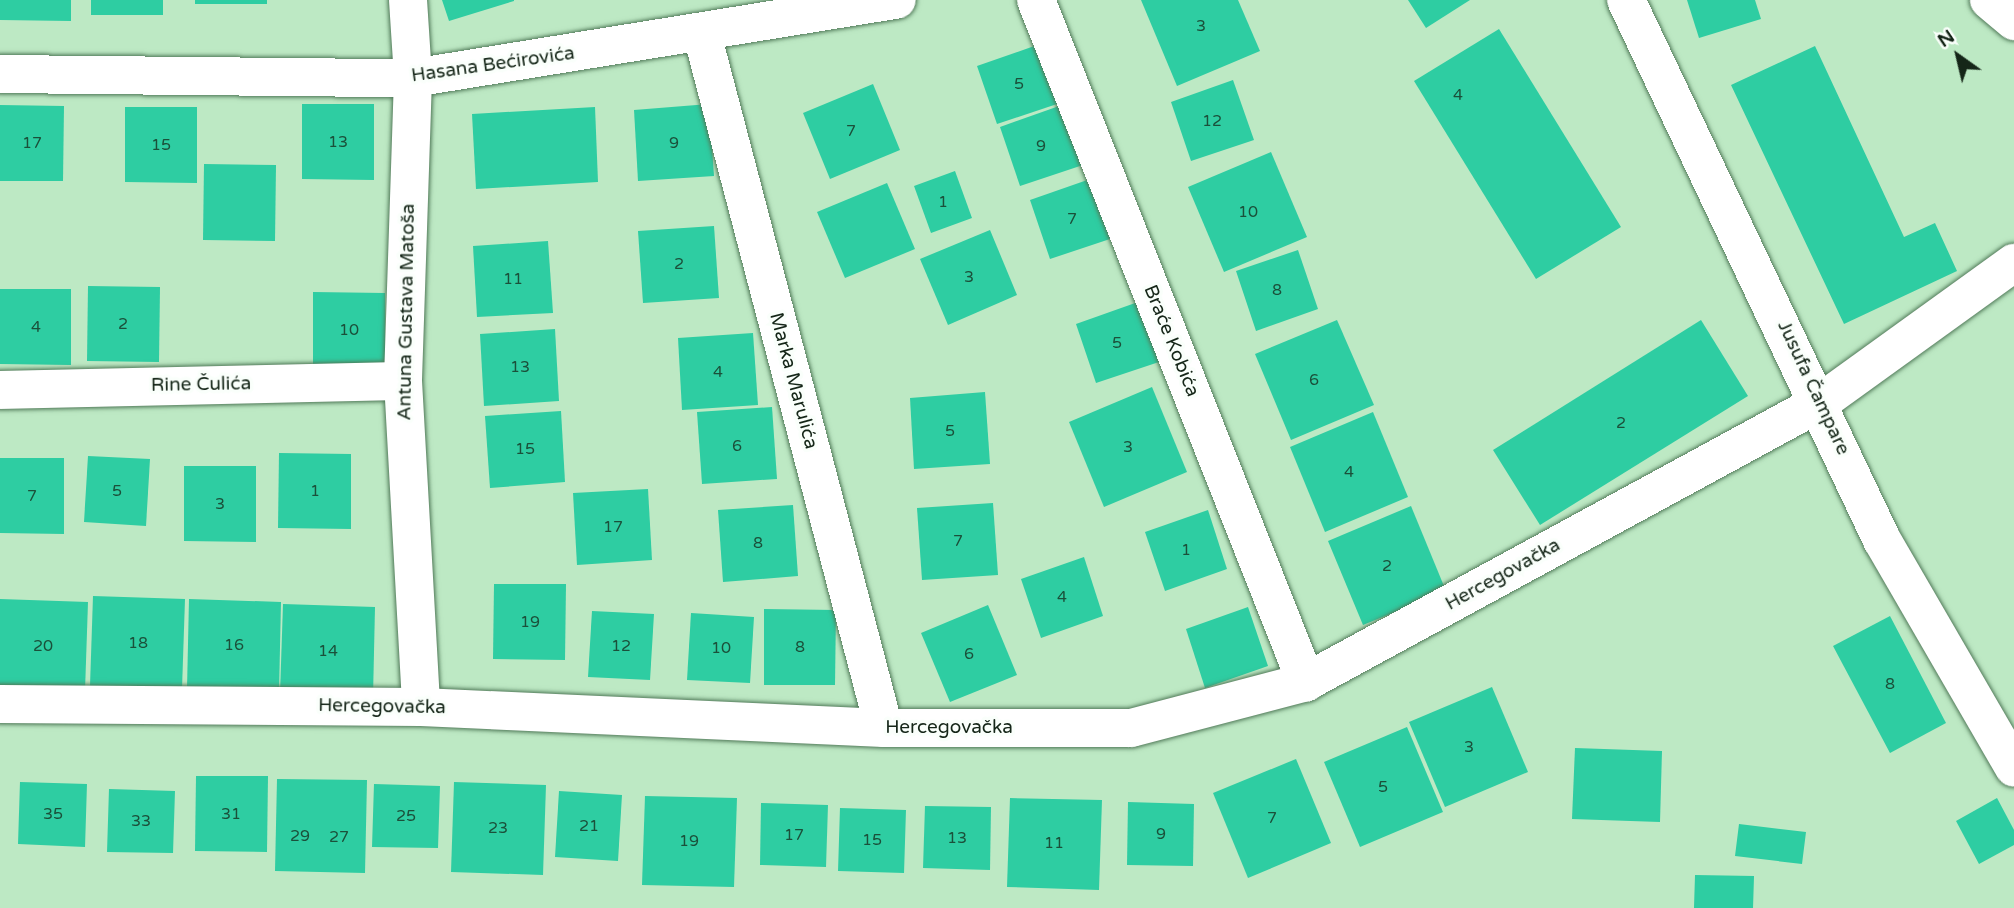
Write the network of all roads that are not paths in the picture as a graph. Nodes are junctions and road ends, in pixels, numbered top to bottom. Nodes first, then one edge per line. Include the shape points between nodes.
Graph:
1 (408, 0) edge
2 (897, 0) edge
3 (1036, 0) edge
4 (1626, 0) edge
5 (1989, 0) edge
6 (2014, 21) edge
7 (702, 34) junction
8 (0, 74) edge
9 (413, 78) junction
10 (2014, 263) edge
11 (403, 381) junction
12 (0, 390) edge
13 (1821, 402) junction
14 (1306, 682) junction
15 (0, 704) edge
16 (421, 707) junction
17 (884, 728) junction
18 (2014, 768) edge

1 - 9 street, Antuna Gustava Matoša
2 - 7 street, Hasana Bećirovića
3 - 14 street, Braće Kobića
4 - 13 street, Jusufa Čampare
5 - 6 street
7 - 9 street, Hasana Bećirovića
7 - 17 street, Marka Marulića
8 - 9 street, Hasana Bećirovića
9 - 11 street, Antuna Gustava Matoša
10 - 13 street, Hercegovačka
11 - 12 street, Rine Čulića
11 - 16 street, Antuna Gustava Matoša
13 - 14 street, Hercegovačka
13 - 18 street, Jusufa Čampare via 1882,540
14 - 17 street, Hercegovačka via 1132,728
15 - 16 street, Hercegovačka
16 - 17 street, Hercegovačka

